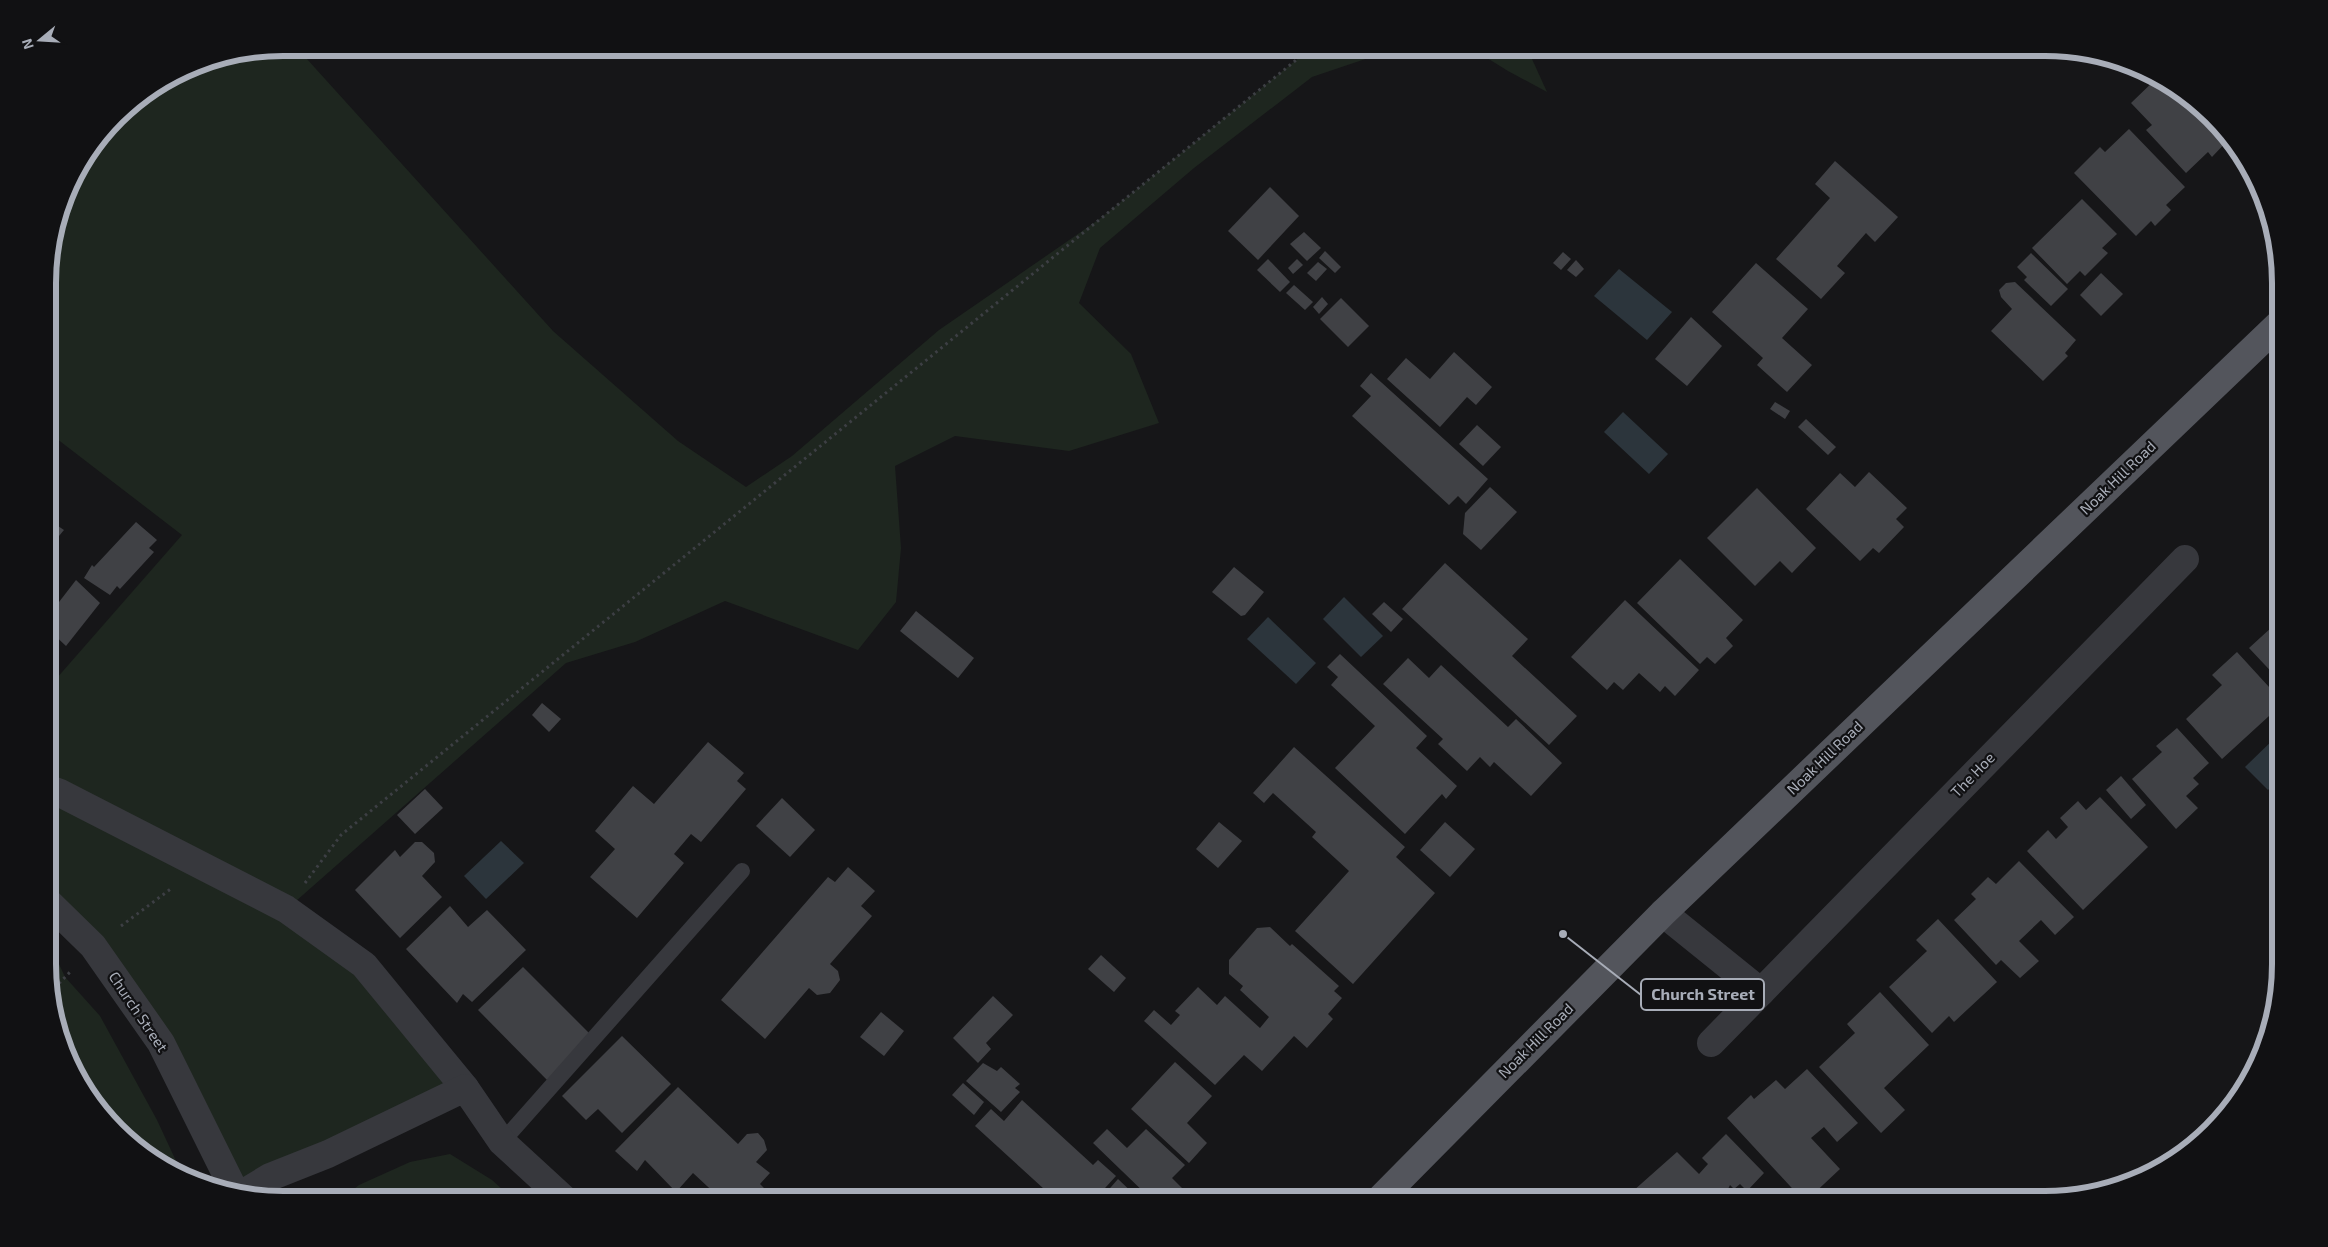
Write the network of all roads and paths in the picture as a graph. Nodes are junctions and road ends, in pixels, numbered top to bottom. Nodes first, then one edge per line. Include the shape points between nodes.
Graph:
1 (1301, 56) edge
2 (2272, 331) edge
3 (2185, 559) dead end
4 (56, 791) edge
5 (742, 871) dead end
6 (286, 909) junction
7 (56, 910) edge
8 (1663, 913) junction
9 (1761, 992) junction
10 (1711, 1043) dead end
11 (465, 1088) junction
12 (502, 1142) junction
13 (231, 1184) edge
14 (251, 1188) edge
15 (555, 1191) edge
16 (1388, 1191) edge

1 - 6 path via 341,835
2 - 8 main road, Noak Hill Road
3 - 9 street, The Hoe
4 - 6 street
5 - 12 lane
6 - 11 street via 364,965
7 - 13 street, Church Street via 93,946 161,1043
8 - 9 street
8 - 16 main road, Noak Hill Road
9 - 10 street, The Hoe
11 - 12 street
11 - 14 street
12 - 15 street

